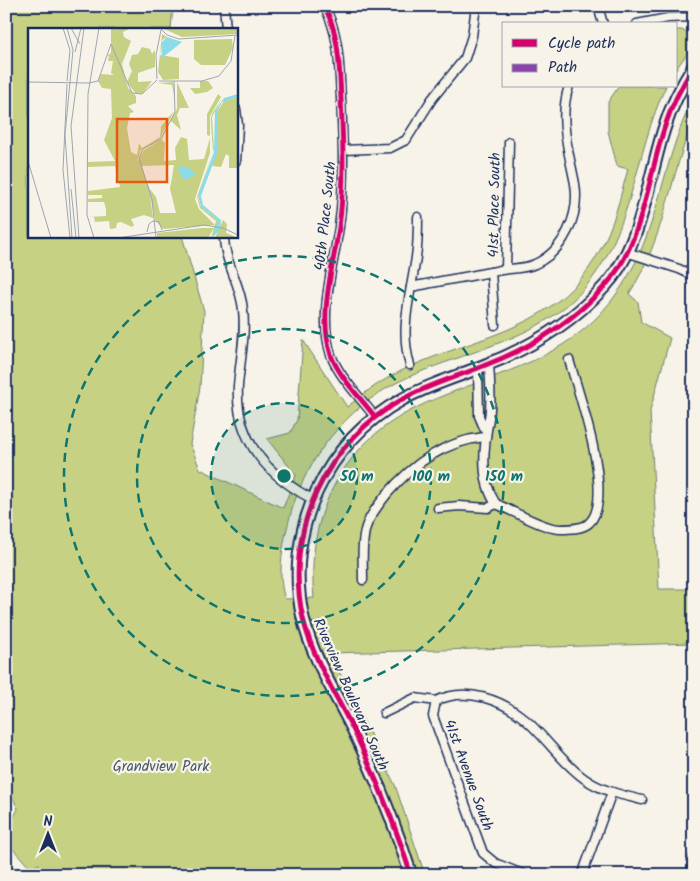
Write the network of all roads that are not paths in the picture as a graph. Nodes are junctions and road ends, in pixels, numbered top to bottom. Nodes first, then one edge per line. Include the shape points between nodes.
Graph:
1 (224, 6) edge
2 (324, 6) edge
3 (476, 6) edge
4 (598, 6) edge
5 (694, 17) edge
6 (602, 22) edge
7 (647, 22) edge
8 (226, 28) edge
9 (694, 66) edge
10 (569, 88) edge
11 (509, 142) dead end
12 (344, 150) junction
13 (418, 217) dead end
14 (225, 238) edge
15 (626, 252) junction
16 (506, 269) junction
17 (491, 272) junction
18 (694, 276) edge
19 (411, 287) junction
20 (495, 326) dead end
21 (569, 360) dead end
22 (410, 365) dead end
23 (483, 366) junction
24 (375, 417) junction
25 (485, 433) junction
26 (312, 500) junction
27 (496, 504) junction
28 (438, 508) dead end
29 (362, 580) dead end
30 (436, 700) junction
31 (384, 713) dead end
32 (612, 792) junction
33 (642, 800) dead end
34 (694, 857) edge
35 (411, 875) edge
36 (525, 875) edge
37 (582, 875) edge
38 (691, 875) edge

1 - 8 street
2 - 12 street, 40th Place South via 338,49
3 - 12 street via 465,58 432,99 406,140 390,148
4 - 6 street
5 - 7 street
9 - 15 street, Riverview Boulevard South via 664,128 643,209
10 - 16 street via 564,130 576,198 573,215 564,240 554,251 534,265
11 - 16 street, 41st Place South
12 - 24 street, 40th Place South via 342,207 326,331 332,357
13 - 19 street
14 - 26 street via 244,312 238,387 243,428 251,447 264,464 288,486
15 - 18 street
15 - 23 street, Riverview Boulevard South via 608,284 560,326
16 - 17 street
17 - 19 street
17 - 20 street
19 - 22 street via 404,327
21 - 27 street via 597,459 595,515 581,527 560,529
23 - 24 street, Riverview Boulevard South via 428,387
23 - 25 street via 489,418
23 - 25 street via 479,416
24 - 26 street, Riverview Boulevard South via 335,459
25 - 27 street via 486,481
25 - 29 street via 426,457 409,469 377,506 366,526
26 - 35 street, Riverview Boulevard South via 299,556 304,623 383,794
27 - 28 street via 488,508
30 - 31 street via 415,698
30 - 32 street via 444,696 469,694 504,706 527,721 563,762 584,778
30 - 36 street, 41st Avenue South via 433,716 483,853 495,863
32 - 33 street
32 - 37 street
34 - 38 street

